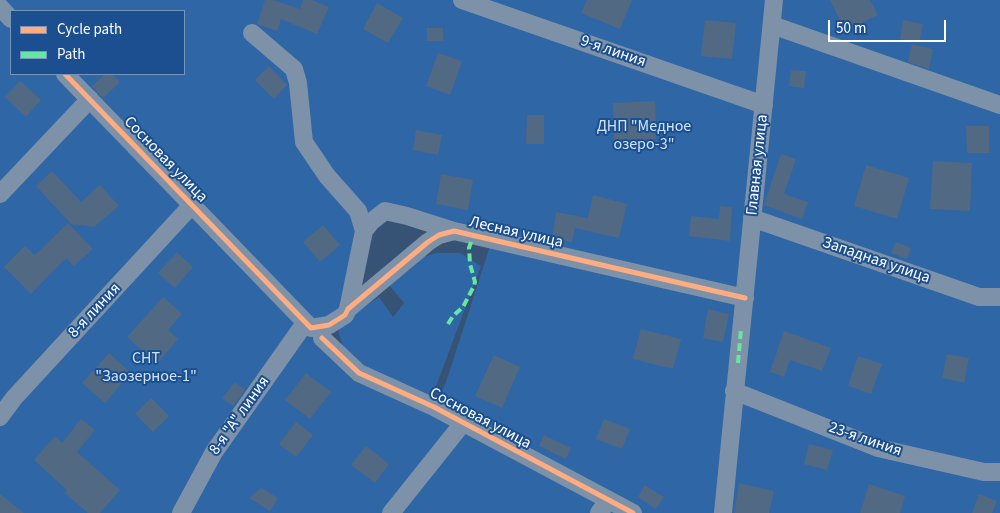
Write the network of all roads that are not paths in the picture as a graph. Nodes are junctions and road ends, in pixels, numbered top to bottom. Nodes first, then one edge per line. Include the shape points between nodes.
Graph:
1 (462, 0) edge
2 (774, 0) edge
3 (0, 7) edge
4 (10, 18) edge
5 (772, 25) junction
6 (252, 33) dead end
7 (66, 75) edge
8 (90, 99) junction
9 (764, 105) junction
10 (1000, 105) edge
11 (0, 194) edge
12 (191, 206) junction
13 (752, 218) junction
14 (364, 231) junction
15 (454, 231) junction
16 (1000, 297) edge
17 (745, 298) junction
18 (348, 309) junction
19 (312, 330) junction
20 (734, 391) junction
21 (0, 416) edge
22 (463, 423) junction
23 (1000, 472) edge
24 (603, 507) edge
25 (181, 513) edge
26 (391, 513) edge
27 (634, 513) edge
28 (723, 513) edge

1 - 9 street, 9-я линия
2 - 5 street, Главная улица
3 - 4 street
5 - 9 street, Главная улица
5 - 10 street
6 - 14 street via 294,69 304,142 327,176 358,211
7 - 8 street, Сосновая улица
8 - 11 street
8 - 12 street, Сосновая улица
9 - 13 street, Главная улица
12 - 19 street, Сосновая улица
12 - 21 street, 8-я линия
13 - 16 street, Западная улица via 979,297
13 - 17 street, Главная улица
14 - 15 street, Лесная улица via 385,211
14 - 18 street
15 - 17 street, Лесная улица
15 - 18 street, Лесная улица via 428,242
17 - 20 street, Главная улица
18 - 19 street, Лесная улица via 345,315
19 - 22 street, Сосновая улица via 359,373
19 - 25 street, 8-я "А" линия via 214,452
20 - 23 street, 23-я линия via 878,448 984,472
20 - 28 street, Главная улица
22 - 24 street, Сосновая улица
22 - 26 street
24 - 27 street, Сосновая улица

